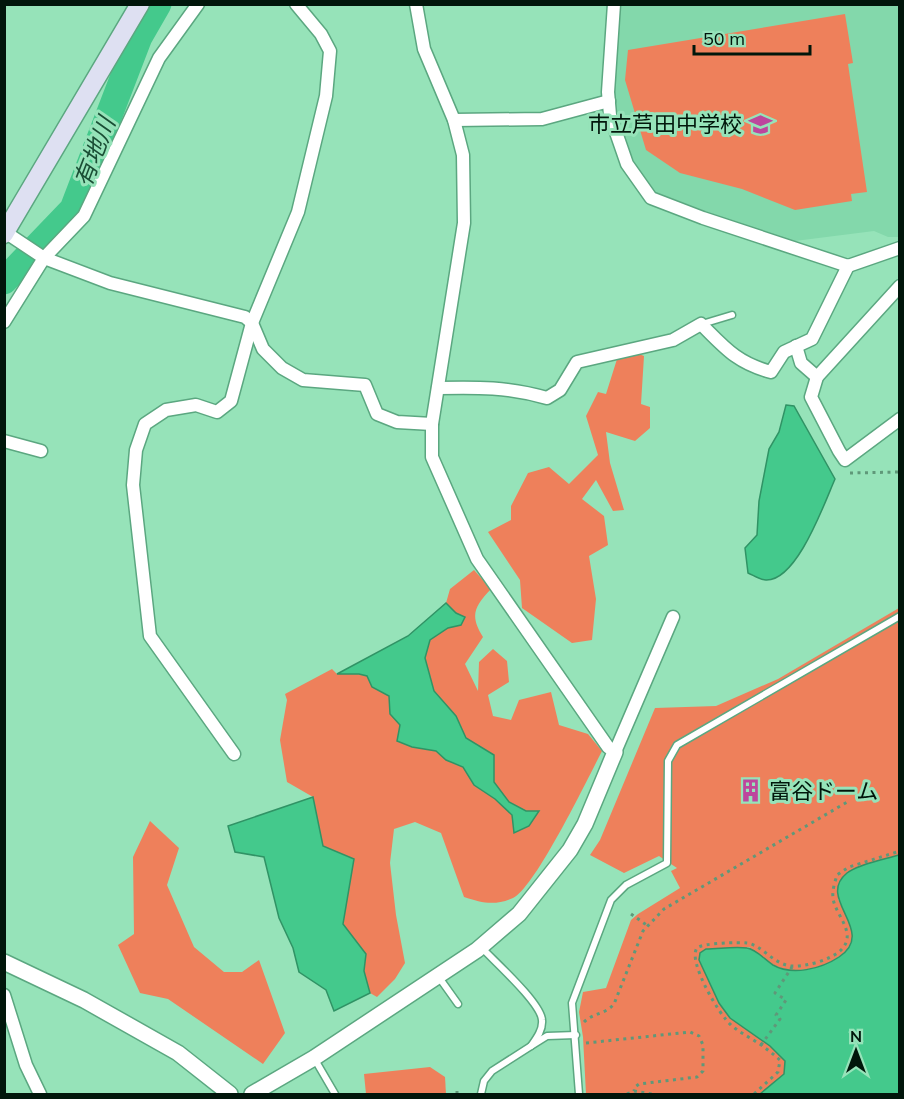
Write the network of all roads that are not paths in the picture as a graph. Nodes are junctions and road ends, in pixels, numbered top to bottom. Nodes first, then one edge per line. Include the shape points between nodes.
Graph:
1 (140, 4) edge
2 (198, 4) edge
3 (296, 4) edge
4 (416, 4) edge
5 (614, 4) edge
6 (609, 101) junction
7 (454, 120) junction
8 (7, 232) edge
9 (900, 248) edge
10 (44, 258) junction
11 (848, 266) junction
12 (900, 286) edge
13 (732, 315) dead end
14 (4, 322) edge
15 (252, 323) junction
16 (701, 324) junction
17 (796, 346) junction
18 (817, 377) junction
19 (438, 388) junction
20 (900, 420) edge
21 (432, 424) junction
22 (4, 441) edge
23 (41, 452) dead end
24 (673, 616) dead end
25 (900, 616) edge
26 (615, 752) junction
27 (234, 754) dead end
28 (480, 947) junction
29 (4, 962) edge
30 (438, 975) junction
31 (4, 994) edge
32 (458, 1004) dead end
33 (576, 1035) junction
34 (531, 1046) junction
35 (314, 1058) junction
36 (40, 1095) edge
37 (230, 1095) edge
38 (252, 1095) edge
39 (335, 1095) edge
40 (481, 1095) edge
41 (579, 1095) edge

1 - 8 main road
2 - 10 street via 159,58 84,216
3 - 15 street via 330,51 326,96 298,212
4 - 7 street via 424,49
5 - 6 street
6 - 7 street via 542,120
6 - 11 street via 627,164 651,198
7 - 19 street via 463,155 464,223
8 - 10 street
9 - 11 street
10 - 14 street
10 - 15 street via 110,283 245,317
11 - 17 street via 812,339
12 - 18 street
13 - 16 lane
15 - 21 street via 263,349 282,368 303,380 365,385 377,414 397,422
15 - 27 street via 231,401 217,412 196,405 166,410 145,424 136,450 134,485 150,636
16 - 17 street via 736,358 753,368 771,372 784,352
16 - 19 street via 673,340 577,362 560,390 547,398 522,390 490,387
17 - 18 street via 801,363
18 - 20 street via 811,397 845,460
19 - 21 street
21 - 26 street via 432,457 477,559
22 - 23 street
24 - 26 street
25 - 33 lane via 677,745 668,761 667,863 626,885 611,900 572,1003
26 - 28 street via 570,850 519,914
28 - 30 street
28 - 34 lane via 537,1005 542,1020 540,1033
29 - 37 street via 84,1000 178,1053
30 - 32 lane
30 - 35 street
31 - 36 street via 26,1065
33 - 34 lane via 547,1036
33 - 41 lane
34 - 40 lane via 492,1071 484,1081
35 - 38 street
35 - 39 lane

